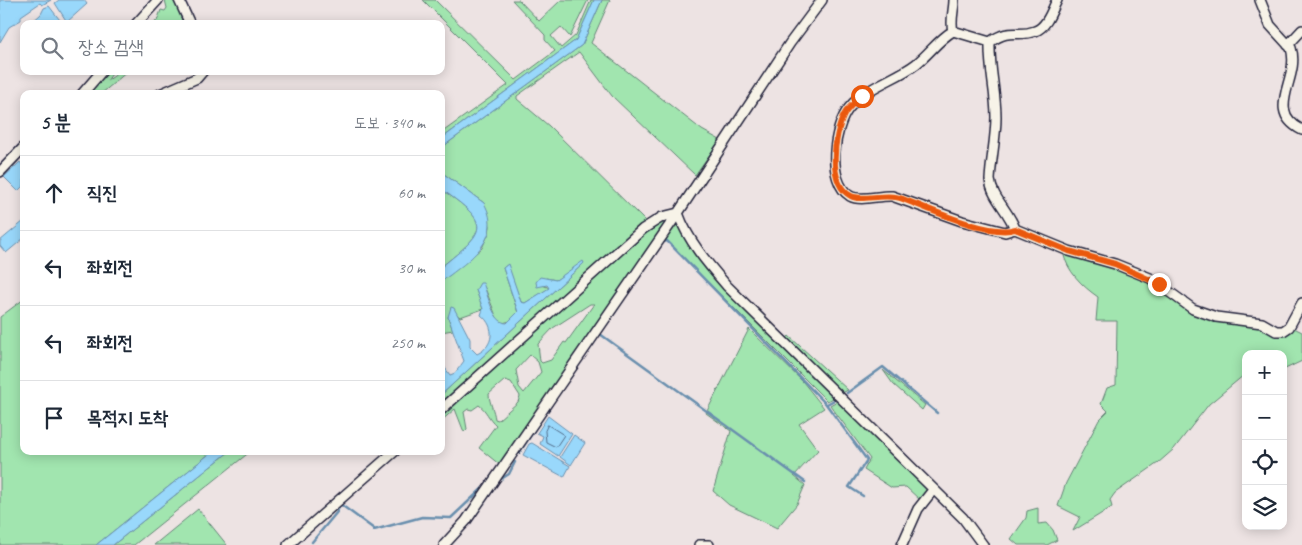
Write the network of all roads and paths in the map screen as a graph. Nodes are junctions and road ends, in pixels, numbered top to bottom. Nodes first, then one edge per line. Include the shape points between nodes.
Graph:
1 (158, 0) edge
2 (180, 0) edge
3 (822, 0) edge
4 (954, 0) edge
5 (1057, 0) edge
6 (1260, 0) edge
7 (140, 20) edge
8 (188, 20) edge
9 (953, 30) junction
10 (1302, 30) edge
11 (990, 42) junction
12 (1288, 44) junction
13 (99, 75) edge
14 (200, 75) edge
15 (85, 90) edge
16 (169, 90) edge
17 (1302, 130) edge
18 (20, 151) edge
19 (0, 172) edge
20 (678, 213) junction
21 (1015, 229) junction
22 (1302, 303) edge
23 (445, 406) edge
24 (390, 455) edge
25 (933, 490) junction
26 (288, 545) edge
27 (444, 545) edge
28 (699, 545) edge
29 (708, 545) edge
30 (902, 545) edge
31 (982, 545) edge

1 - 7 street
2 - 8 street
3 - 20 street
4 - 9 street
5 - 11 street via 1048,20 1035,31 1000,34
6 - 12 street via 1270,25
9 - 11 street
9 - 21 street via 939,39 918,62 876,86 850,106 841,122 834,162 838,183 850,196 897,197 962,221 1005,232
10 - 12 street
11 - 21 street via 996,98 991,189 1008,211
12 - 17 street via 1293,54 1284,104 1286,118
13 - 15 street
14 - 16 street
18 - 19 street
20 - 23 street via 662,217 643,229
20 - 25 street via 684,230 727,286
20 - 27 street via 466,521
21 - 22 street via 1150,278 1193,309 1216,317 1262,323 1283,331 1289,327
24 - 26 street
25 - 30 street via 918,509
25 - 31 street via 963,518
28 - 29 street

